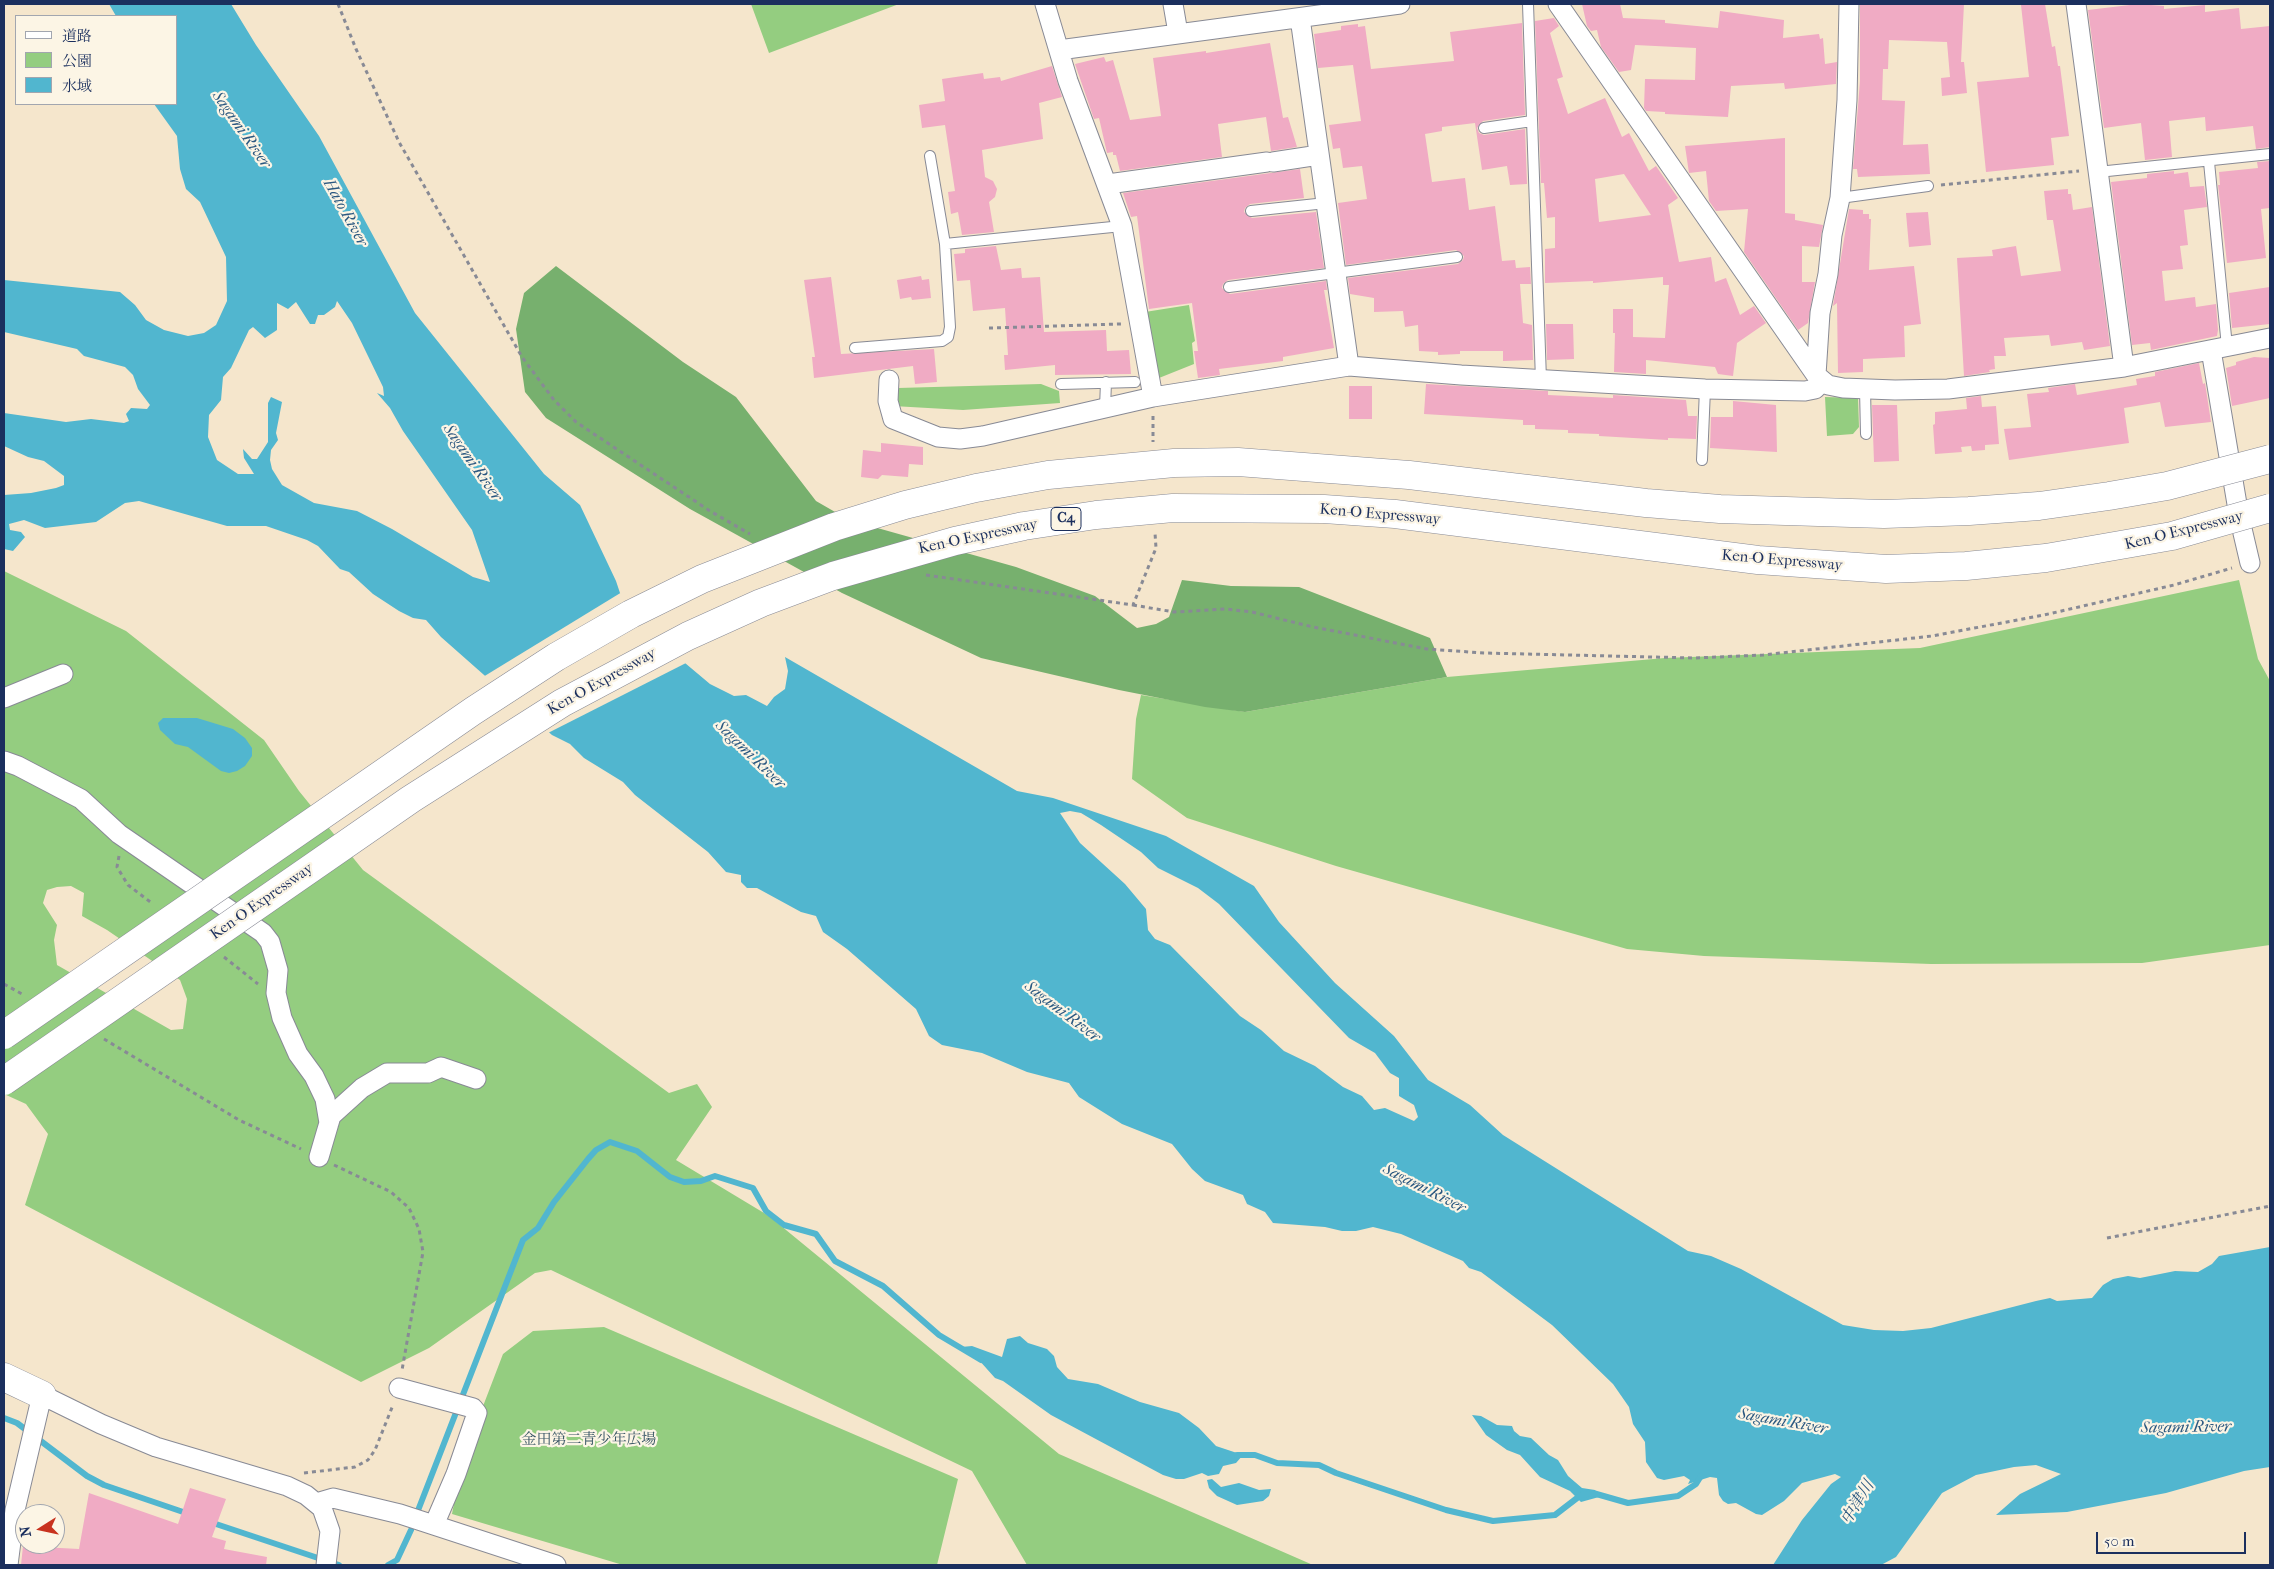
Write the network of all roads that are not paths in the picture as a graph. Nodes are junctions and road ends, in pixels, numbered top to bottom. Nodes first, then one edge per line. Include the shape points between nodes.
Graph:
1 (1045, 4) edge
2 (1173, 4) edge
3 (1400, 4) edge
4 (1528, 4) edge
5 (1558, 4) edge
6 (1848, 4) edge
7 (2076, 4) edge
8 (1273, 12) edge
9 (1300, 18) junction
10 (1178, 33) junction
11 (1059, 50) junction
12 (1532, 121) junction
13 (1484, 128) dead end
14 (2270, 154) edge
15 (1319, 155) junction
16 (930, 156) dead end
17 (2209, 162) junction
18 (2098, 172) junction
19 (1108, 184) junction
20 (1928, 186) road end
21 (1840, 198) junction
22 (1326, 203) junction
23 (1251, 211) dead end
24 (1122, 226) junction
25 (945, 244) junction
26 (1457, 257) dead end
27 (1336, 275) junction
28 (1229, 287) dead end
29 (2270, 338) edge
30 (855, 348) dead end
31 (2219, 348) junction
32 (1349, 366) junction
33 (2124, 367) junction
34 (1819, 378) junction
35 (889, 380) dead end
36 (1541, 380) junction
37 (1106, 382) junction
38 (1135, 382) dead end
39 (1061, 384) dead end
40 (1705, 389) junction
41 (1865, 389) junction
42 (1152, 397) junction
43 (1105, 408) junction
44 (1866, 434) dead end
45 (2270, 459) edge
46 (1702, 460) dead end
47 (2270, 508) edge
48 (2250, 563) road end
49 (63, 674) dead end
50 (4, 698) edge
51 (4, 761) edge
52 (4, 1035) edge
53 (476, 1079) dead end
54 (4, 1081) edge
55 (329, 1123) junction
56 (319, 1157) road end
57 (4, 1377) edge
58 (399, 1388) road end
59 (40, 1406) junction
60 (316, 1503) junction
61 (9, 1511) edge
62 (434, 1524) junction
63 (327, 1560) edge
64 (8, 1565) edge
65 (556, 1565) edge

1 - 11 street
2 - 10 street
3 - 9 street
4 - 12 lane
5 - 34 street
6 - 21 street via 1847,100
7 - 18 street
8 - 9 street
8 - 10 street
9 - 15 street
10 - 11 street
11 - 19 street
12 - 13 lane
12 - 36 lane
14 - 17 lane
15 - 19 street
15 - 22 street
16 - 25 lane
17 - 18 lane
17 - 31 lane
18 - 33 street
19 - 24 street
20 - 21 lane
21 - 34 street via 1820,312
22 - 23 lane
22 - 27 street
24 - 25 lane
24 - 42 street
25 - 30 lane via 948,337 942,341
26 - 27 lane
27 - 28 lane
27 - 32 street
29 - 31 street
31 - 33 street
31 - 48 street via 2239,516
32 - 36 street
32 - 42 street
33 - 41 street via 1948,389
34 - 40 street via 1816,389 1805,391
34 - 41 street via 1828,385
35 - 43 street via 888,401 893,419 938,437 983,436
36 - 40 street
37 - 38 lane
37 - 39 lane
37 - 43 lane
40 - 46 lane
41 - 44 lane
42 - 43 street
45 - 52 main road, bridge via 2167,486 2109,496 2039,506 1960,511 1811,513 1720,510 1409,475 1238,462 1174,463 1057,474 904,505 834,527 702,579 631,614 556,657 473,710
47 - 54 main road, Ken-O Expressway / C4, bridge via 2172,536 2091,551 1966,566 1886,569 1758,560 1405,515 1324,509 1154,510 1078,518 955,540 833,576 761,603 688,636 562,703 412,799
49 - 50 street
51 - 55 street via 81,799 119,834 264,933 278,970 276,993 282,1018 298,1054 325,1099
53 - 55 street via 440,1067 428,1073 388,1073 362,1088 331,1116
55 - 56 street
57 - 59 main road
58 - 62 street via 473,1408 477,1413
59 - 60 street via 101,1424 156,1447 289,1487
59 - 61 street
60 - 62 street via 333,1498
60 - 63 street via 322,1508 330,1531
61 - 64 street
62 - 65 street

